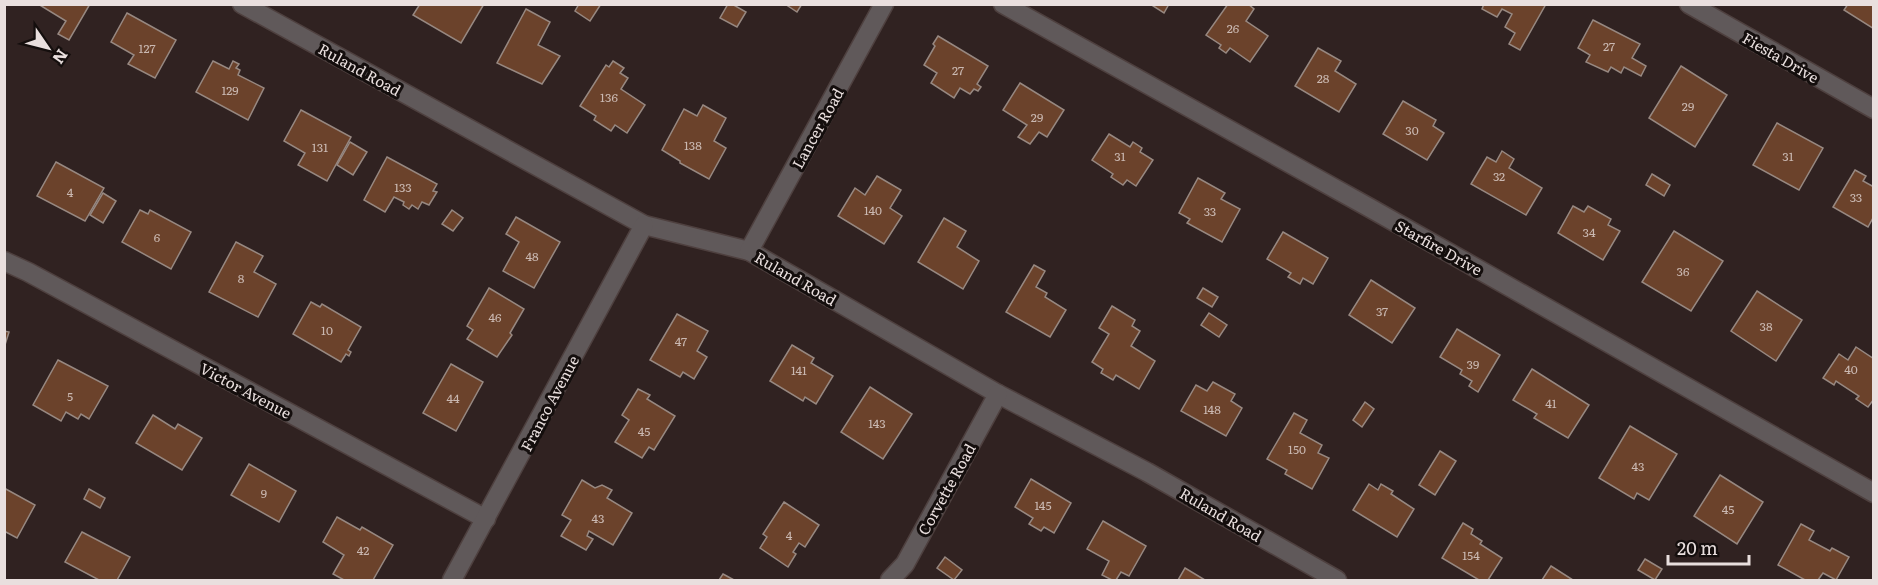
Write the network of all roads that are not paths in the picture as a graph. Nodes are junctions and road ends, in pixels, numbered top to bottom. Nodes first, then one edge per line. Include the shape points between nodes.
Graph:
1 (242, 4) edge
2 (884, 4) edge
3 (1004, 4) edge
4 (1689, 4) edge
5 (1874, 109) edge
6 (644, 225) junction
7 (749, 251) junction
8 (4, 261) edge
9 (998, 394) junction
10 (1874, 493) edge
11 (486, 519) junction
12 (452, 580) edge
13 (890, 580) edge
14 (1338, 580) edge

1 - 6 street, Ruland Road
2 - 7 street, Lancer Road
3 - 10 street, Starfire Drive
4 - 5 street, Fiesta Drive
6 - 7 street, Ruland Road
6 - 11 street, Franco Avenue
7 - 9 street, Ruland Road
8 - 11 street, Victor Avenue
9 - 13 street, Corvette Road via 905,564
9 - 14 street, Ruland Road via 1147,472
11 - 12 street, Franco Avenue

